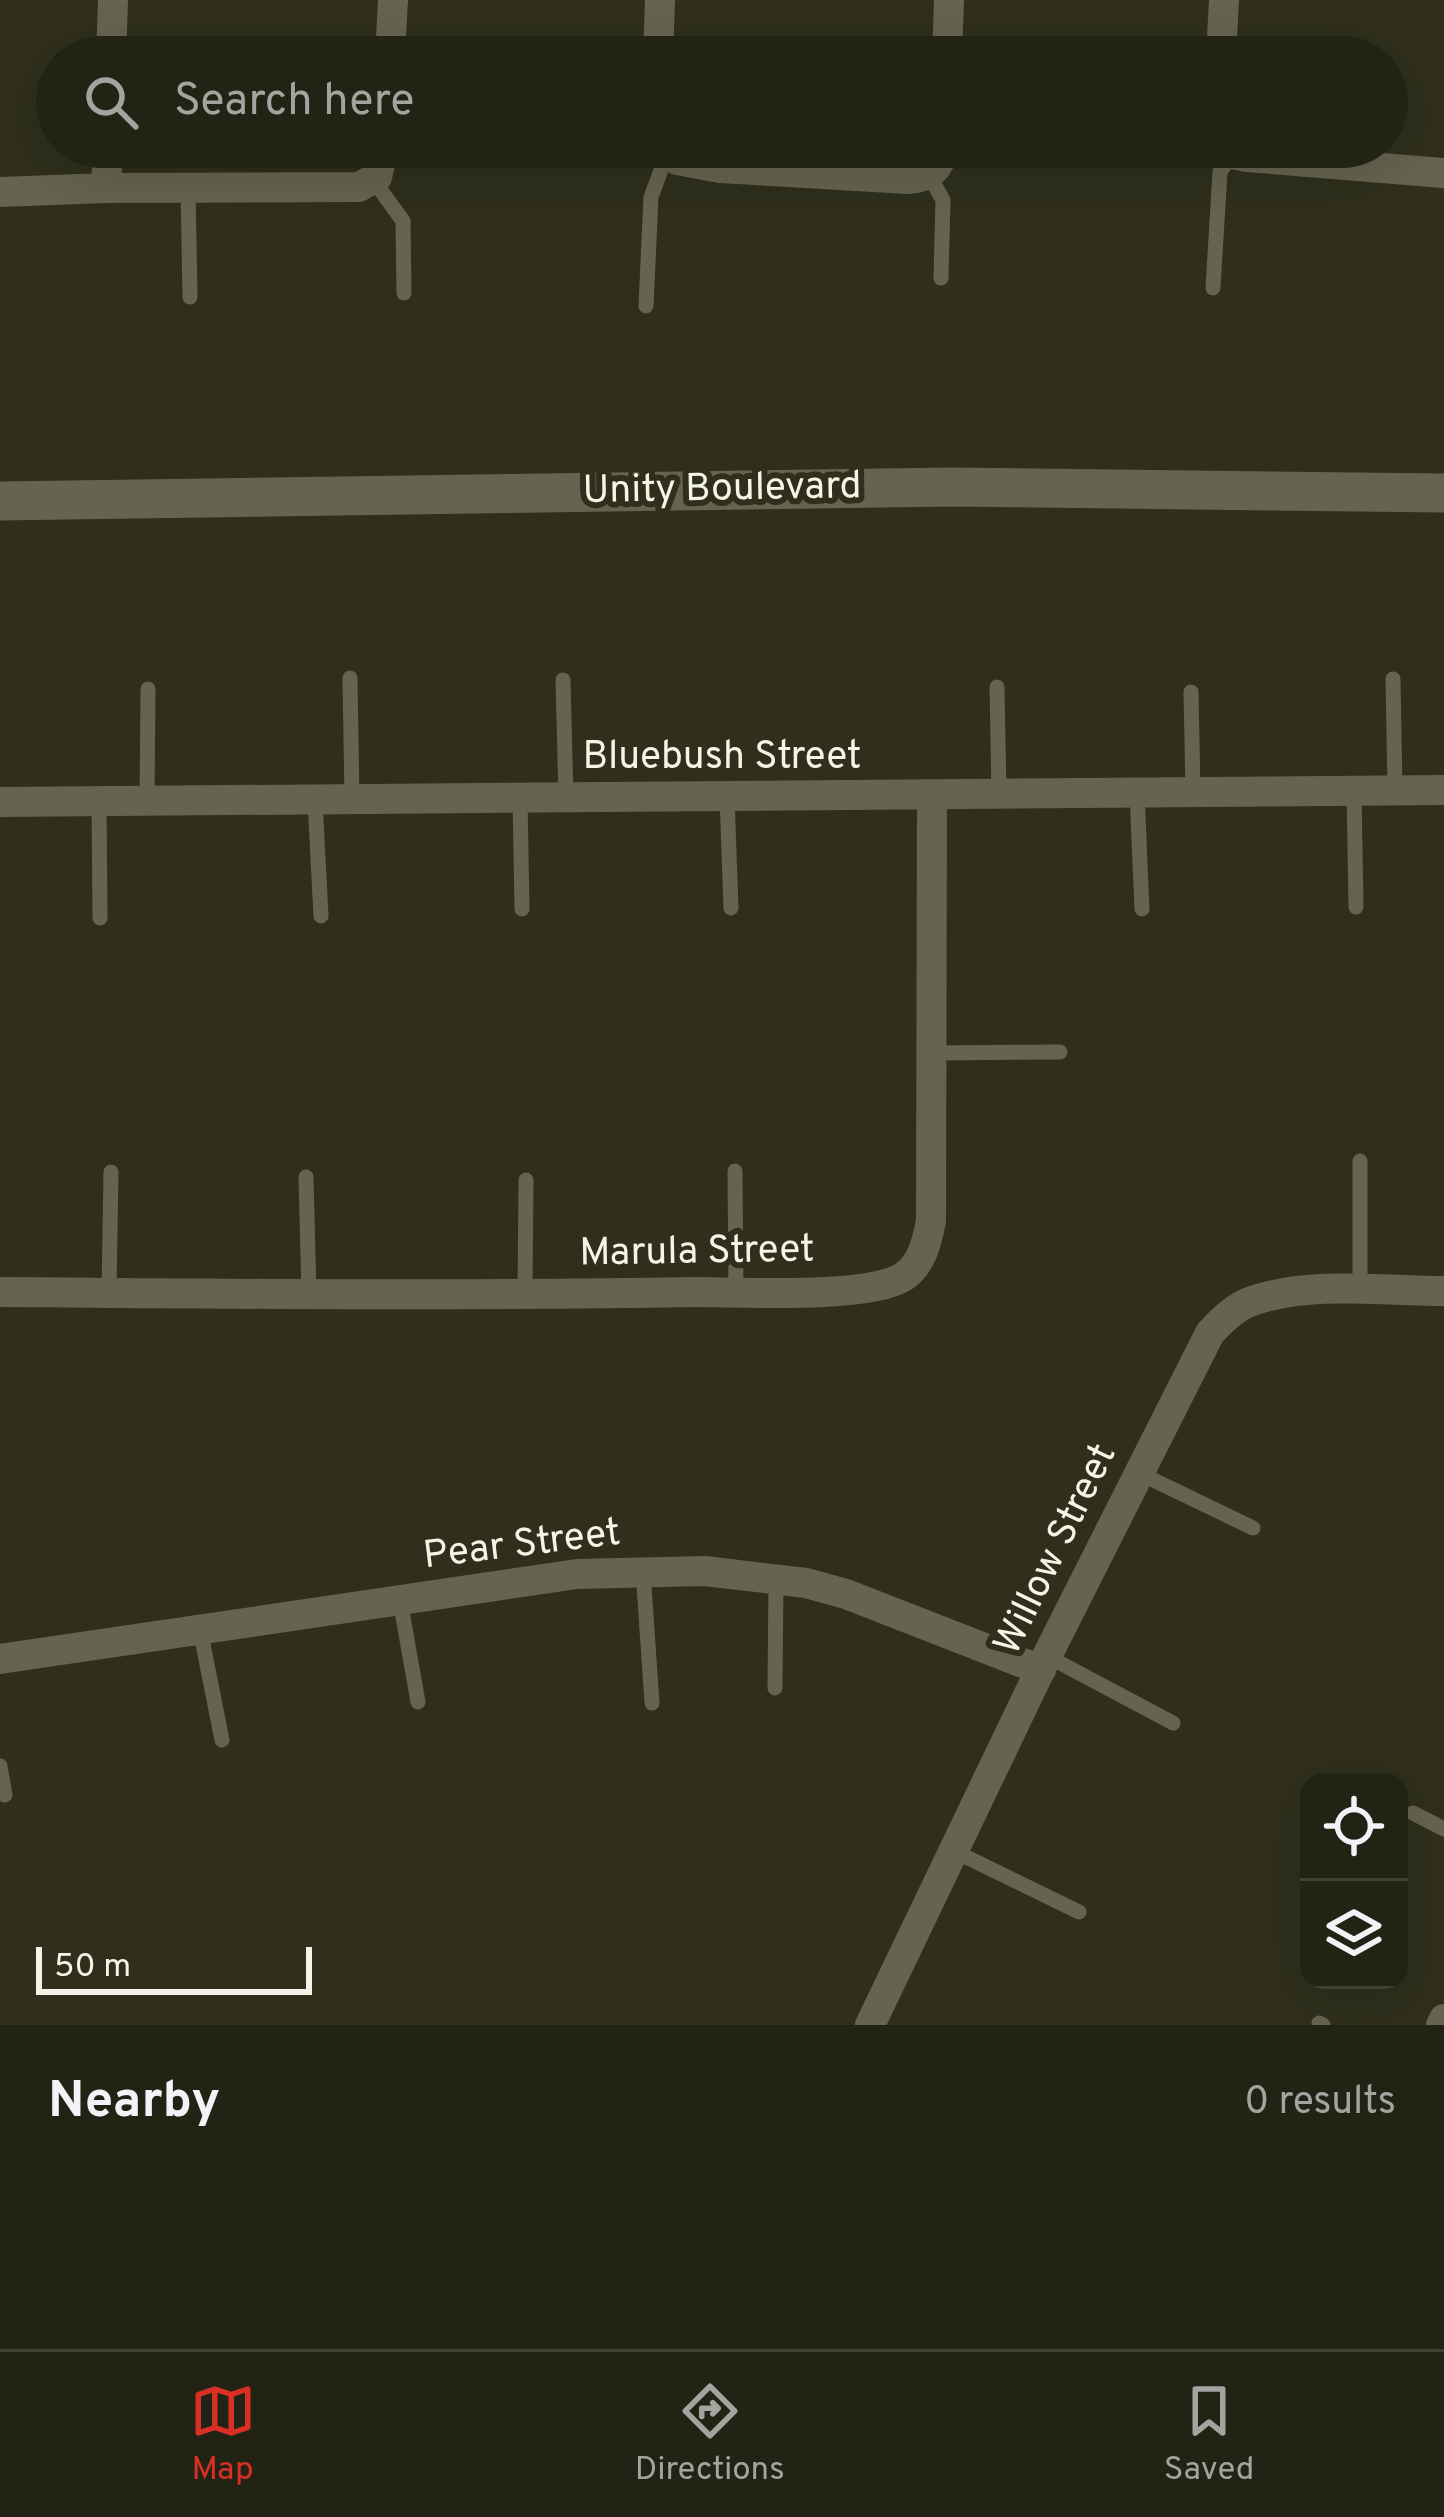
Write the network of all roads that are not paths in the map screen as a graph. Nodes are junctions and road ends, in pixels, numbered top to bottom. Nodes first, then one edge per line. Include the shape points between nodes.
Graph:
1 (113, 0) edge
2 (393, 0) edge
3 (660, 0) edge
4 (949, 0) edge
5 (1224, 0) edge
6 (112, 36) edge
7 (391, 36) edge
8 (659, 36) edge
9 (948, 36) edge
10 (1222, 36) edge
11 (106, 168) edge
12 (381, 168) edge
13 (660, 168) edge
14 (720, 168) edge
15 (937, 168) edge
16 (1222, 168) edge
17 (1395, 168) edge
18 (1444, 173) edge
19 (929, 175) junction
20 (374, 181) junction
21 (188, 187) junction
22 (106, 188) junction
23 (0, 192) edge
24 (941, 278) dead end
25 (1213, 288) dead end
26 (404, 293) dead end
27 (190, 297) dead end
28 (646, 306) dead end
29 (1444, 493) edge
30 (0, 500) edge
31 (350, 678) dead end
32 (1393, 679) dead end
33 (563, 680) dead end
34 (997, 686) dead end
35 (148, 689) dead end
36 (1191, 692) dead end
37 (1395, 790) junction
38 (1444, 790) edge
39 (1354, 791) junction
40 (1193, 792) junction
41 (1137, 793) junction
42 (999, 794) junction
43 (932, 795) junction
44 (727, 797) junction
45 (520, 798) junction
46 (566, 798) junction
47 (315, 800) junction
48 (352, 800) junction
49 (99, 801) junction
50 (147, 801) junction
51 (0, 802) edge
52 (731, 908) dead end
53 (1356, 908) dead end
54 (522, 909) dead end
55 (1142, 909) dead end
56 (321, 916) dead end
57 (100, 918) dead end
58 (1060, 1052) dead end
59 (932, 1053) junction
60 (1360, 1161) dead end
61 (112, 1172) dead end
62 (734, 1172) dead end
63 (306, 1177) dead end
64 (526, 1180) dead end
65 (1360, 1291) junction
66 (1444, 1291) edge
67 (0, 1292) edge
68 (736, 1292) junction
69 (109, 1293) junction
70 (310, 1295) junction
71 (525, 1295) junction
72 (1139, 1473) junction
73 (1252, 1528) dead end
74 (643, 1570) junction
75 (776, 1579) junction
76 (400, 1600) junction
77 (200, 1630) junction
78 (0, 1659) edge
79 (1044, 1663) junction
80 (775, 1688) dead end
81 (418, 1702) dead end
82 (652, 1703) dead end
83 (1173, 1723) dead end
84 (222, 1740) dead end
85 (0, 1766) edge
86 (5, 1795) dead end
87 (1414, 1813) dead end
88 (1444, 1829) edge
89 (954, 1851) junction
90 (1079, 1912) dead end
91 (870, 2025) edge

1 - 6 street
2 - 7 street
3 - 8 street
4 - 9 street
5 - 10 street
11 - 22 street
12 - 20 street
13 - 28 lane
14 - 19 street
15 - 19 street
16 - 25 lane
17 - 18 street
19 - 24 lane via 943,200
20 - 21 street via 351,188
20 - 26 lane via 403,220
21 - 22 street
21 - 27 lane
22 - 23 street
29 - 30 street, Unity Boulevard via 952,488
31 - 48 lane
32 - 37 lane
33 - 46 lane
34 - 42 lane
35 - 50 lane
36 - 40 lane
37 - 38 street, Bluebush Street
37 - 39 street, Bluebush Street
39 - 40 street, Bluebush Street
39 - 53 lane
40 - 41 street, Bluebush Street
41 - 42 street, Bluebush Street
41 - 55 lane
42 - 43 street, Bluebush Street
43 - 44 street, Bluebush Street
43 - 59 street, Marula Street
44 - 46 street, Bluebush Street
44 - 52 lane
45 - 46 street, Bluebush Street
45 - 48 street, Bluebush Street
45 - 54 lane
47 - 48 street, Bluebush Street
47 - 50 street, Bluebush Street
47 - 56 lane
49 - 50 street, Bluebush Street
49 - 51 street, Bluebush Street
49 - 57 lane
58 - 59 lane
59 - 68 street, Marula Street via 931,1221 917,1263 903,1277 855,1289
60 - 65 lane
61 - 69 lane
62 - 68 lane
63 - 70 lane
64 - 71 lane
65 - 66 street, Willow Street
65 - 72 street, Willow Street via 1252,1300 1226,1316
67 - 69 street, Marula Street
68 - 71 street, Marula Street
69 - 70 street, Marula Street
70 - 71 street, Marula Street
72 - 73 lane
72 - 79 street, Willow Street
74 - 75 street, Pear Street
74 - 76 street, Pear Street
74 - 82 lane
75 - 79 street, Pear Street via 846,1594
75 - 80 lane
76 - 77 street, Pear Street
76 - 81 lane
77 - 78 street, Pear Street
77 - 84 lane
79 - 83 lane
79 - 89 street, Willow Street
85 - 86 lane
87 - 88 lane
89 - 90 lane
89 - 91 street, Willow Street

